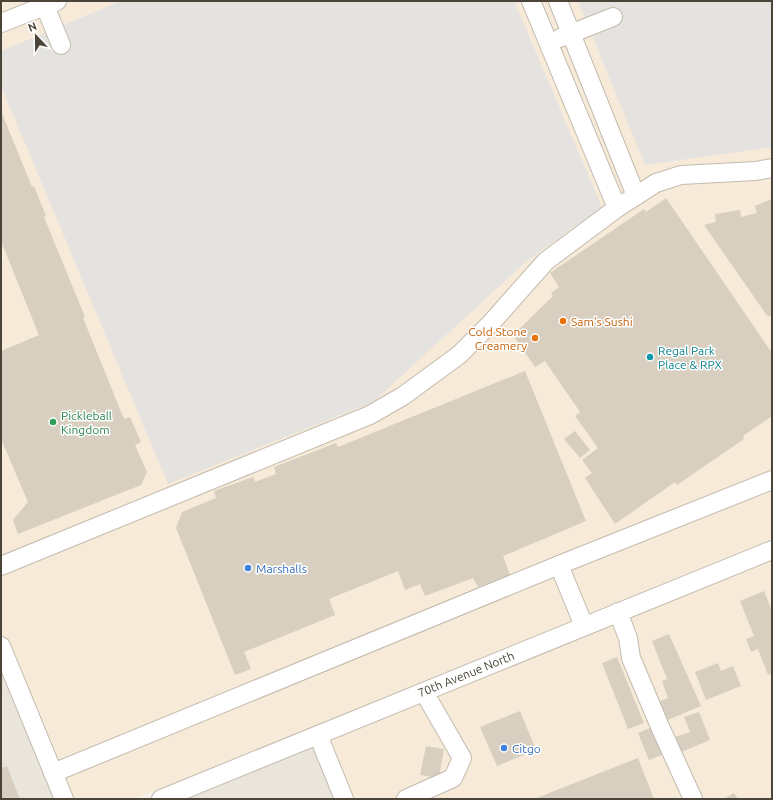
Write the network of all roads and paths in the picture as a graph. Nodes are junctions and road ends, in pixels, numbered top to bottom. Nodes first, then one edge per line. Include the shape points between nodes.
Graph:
1 (531, 1) edge
2 (558, 1) edge
3 (51, 4) edge
4 (19, 8) edge
5 (614, 17) dead end
6 (1, 23) edge
7 (571, 34) junction
8 (548, 43) junction
9 (61, 45) dead end
10 (772, 168) edge
11 (636, 196) junction
12 (617, 208) junction
13 (772, 480) edge
14 (772, 550) edge
15 (559, 565) junction
16 (1, 566) edge
17 (618, 612) junction
18 (584, 626) junction
19 (1, 646) edge
20 (424, 692) junction
21 (318, 735) junction
22 (53, 773) junction
23 (64, 799) edge
24 (161, 799) edge
25 (344, 799) edge
26 (406, 799) edge
27 (693, 799) edge

1 - 8 street
2 - 7 street
3 - 4 street
3 - 9 street
4 - 6 street
5 - 7 street
7 - 8 street
7 - 11 street
8 - 12 street
10 - 11 street via 680,175 656,183
11 - 12 street
12 - 16 street via 546,260 459,355 403,396 370,415
13 - 15 street
14 - 17 street, 70th Avenue North
15 - 18 street
15 - 22 street
17 - 18 street, 70th Avenue North
17 - 27 street via 628,638 631,658
18 - 20 street, 70th Avenue North
19 - 22 street
20 - 21 street, 70th Avenue North
20 - 26 street via 462,758 453,778
21 - 24 street, 70th Avenue North
21 - 25 street
22 - 23 street

